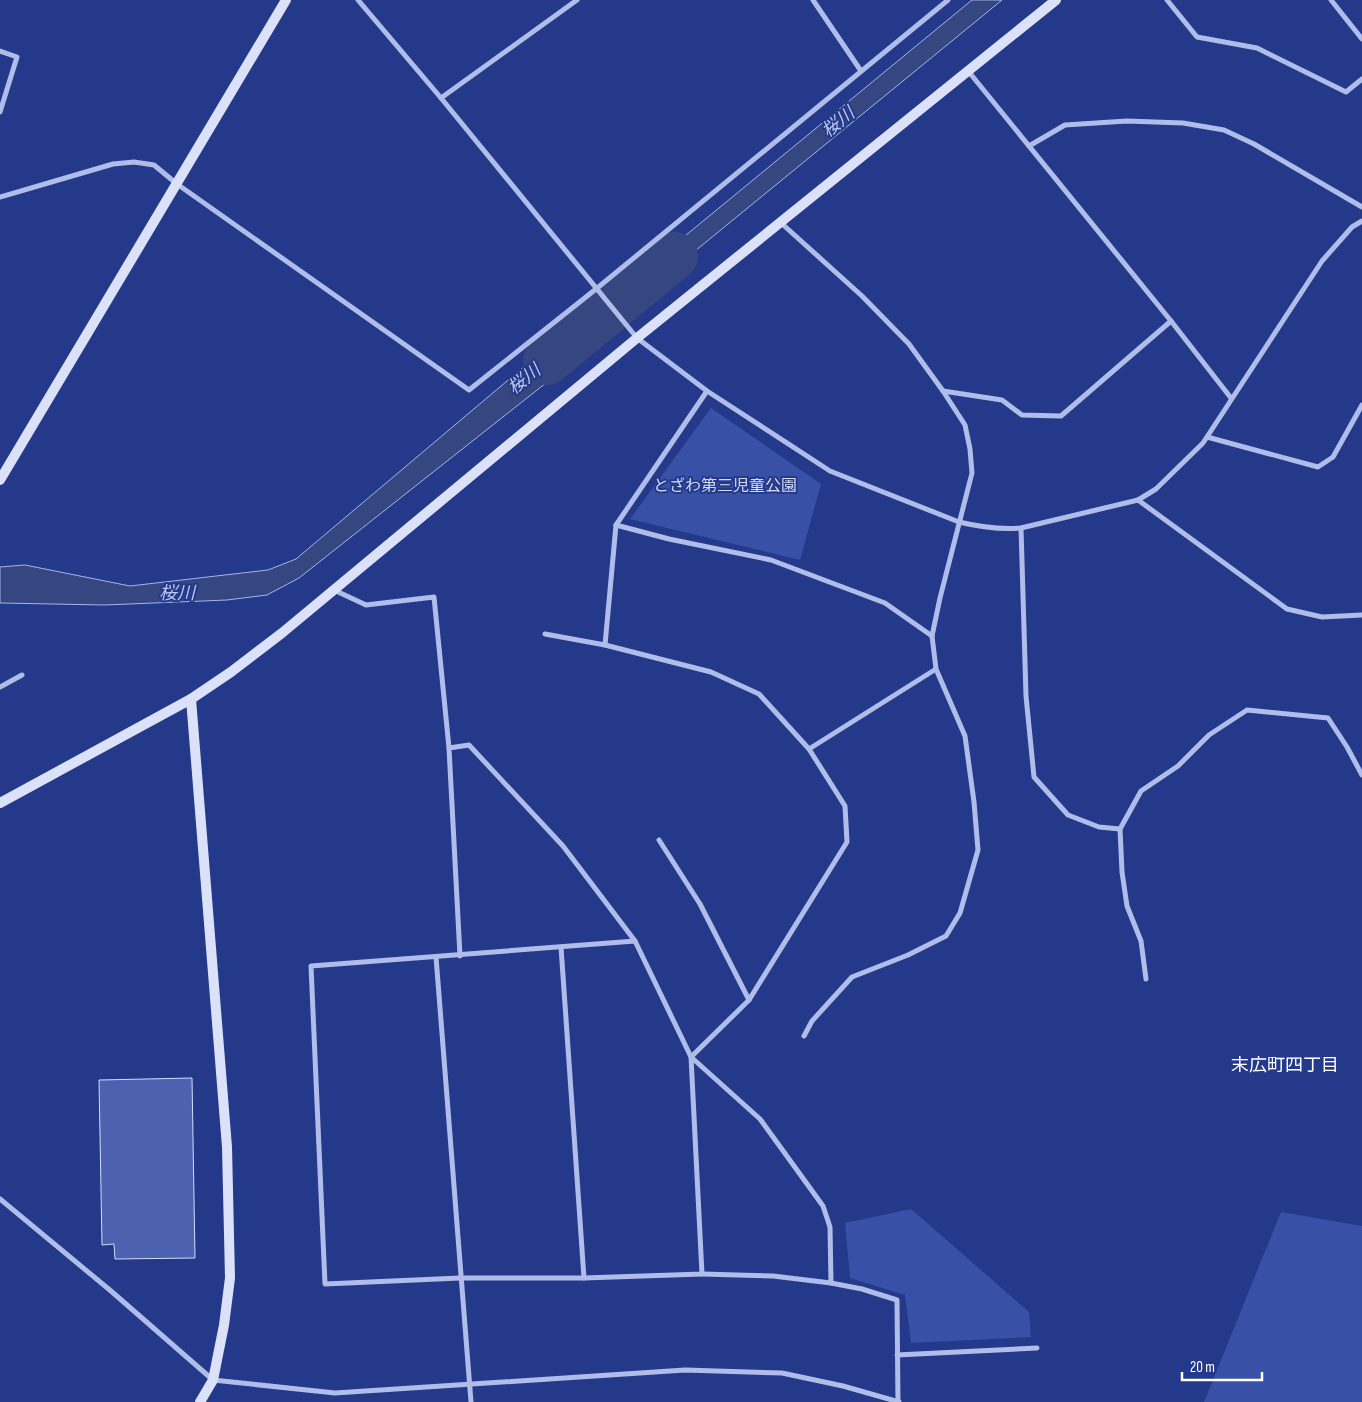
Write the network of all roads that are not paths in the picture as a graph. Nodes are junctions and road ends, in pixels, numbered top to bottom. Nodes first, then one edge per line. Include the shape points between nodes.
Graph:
1 (286, 0) edge
2 (358, 0) edge
3 (577, 0) edge
4 (813, 0) edge
5 (948, 0) edge
6 (1056, 0) edge
7 (1167, 0) edge
8 (1331, 0) edge
9 (1362, 39) edge
10 (0, 51) edge
11 (861, 71) junction
12 (969, 72) junction
13 (1362, 79) edge
14 (441, 98) junction
15 (0, 112) edge
16 (1029, 146) junction
17 (178, 184) junction
18 (0, 197) edge
19 (1362, 207) edge
20 (1362, 221) edge
21 (780, 222) junction
22 (596, 289) junction
23 (1171, 321) junction
24 (637, 338) junction
25 (707, 391) junction
26 (943, 391) junction
27 (1231, 398) junction
28 (1362, 405) edge
29 (1207, 437) junction
30 (0, 480) edge
31 (1138, 500) junction
32 (959, 522) junction
33 (616, 525) junction
34 (1021, 528) junction
35 (334, 590) junction
36 (1362, 616) edge
37 (545, 634) dead end
38 (932, 636) junction
39 (605, 645) junction
40 (936, 669) junction
41 (22, 675) dead end
42 (0, 687) edge
43 (191, 699) junction
44 (449, 748) junction
45 (810, 749) junction
46 (1362, 775) edge
47 (0, 803) edge
48 (1120, 829) junction
49 (659, 840) dead end
50 (636, 941) junction
51 (561, 947) junction
52 (460, 956) junction
53 (436, 957) junction
54 (1146, 980) dead end
55 (749, 1000) junction
56 (804, 1036) dead end
57 (691, 1057) junction
58 (0, 1199) edge
59 (702, 1274) junction
60 (460, 1278) junction
61 (584, 1278) junction
62 (831, 1283) junction
63 (1037, 1348) dead end
64 (897, 1354) junction
65 (213, 1380) junction
66 (469, 1384) junction
67 (200, 1402) edge
68 (471, 1402) edge
69 (899, 1402) edge

1 - 17 street
2 - 14 street
3 - 14 street
4 - 11 street
5 - 11 street
6 - 12 street
7 - 13 street via 1197,37 1257,48 1346,92
8 - 9 street
10 - 15 street via 18,57
11 - 22 street
12 - 16 street
12 - 21 street
14 - 22 street
16 - 19 street via 1065,125 1127,121 1183,123 1224,130
16 - 23 street
17 - 18 street via 154,165 134,162 113,164
17 - 22 street via 469,390
17 - 30 street
20 - 27 street via 1352,227 1322,261
21 - 24 street
21 - 26 street via 862,296 909,344
22 - 24 street
23 - 26 street via 1061,416 1022,415 1002,400
23 - 27 street
24 - 25 street
24 - 35 street
25 - 32 street via 830,472
25 - 33 street
26 - 32 street via 965,425 970,449 972,473
27 - 29 street
28 - 29 street via 1333,457 1318,467
29 - 31 street via 1156,489
31 - 34 street
31 - 36 street via 1287,609 1322,616
32 - 34 street via 1002,530
32 - 38 street
33 - 38 street via 771,560 885,603
33 - 39 street
34 - 48 street via 1026,696 1034,777 1068,815 1099,827
35 - 43 street via 231,672
35 - 44 street via 366,605 434,597
37 - 39 street
38 - 40 street
39 - 45 street via 712,672 759,694
40 - 45 street
40 - 56 street via 965,736 974,802 978,850 960,913 946,936 852,977 812,1021
41 - 42 street
43 - 47 street
43 - 65 street via 230,1216 230,1278
44 - 50 street via 469,745 563,846
44 - 52 street
45 - 55 street via 846,806 847,842
46 - 48 street via 1328,718 1246,710 1210,735 1178,766 1141,791
48 - 54 street via 1127,906 1141,941
49 - 55 street via 700,904
50 - 51 street
50 - 57 street
51 - 52 street
51 - 61 street
52 - 53 street
53 - 60 street
53 - 60 street via 311,966 325,1284
55 - 57 street
57 - 59 street
57 - 62 street via 760,1119 823,1206 830,1226
58 - 65 street
59 - 61 street
59 - 62 street via 773,1276
60 - 61 street
60 - 66 street
62 - 64 street via 897,1300
63 - 64 street
64 - 69 street
65 - 66 street via 334,1393
65 - 67 street
66 - 68 street
66 - 69 street via 685,1370 782,1373

